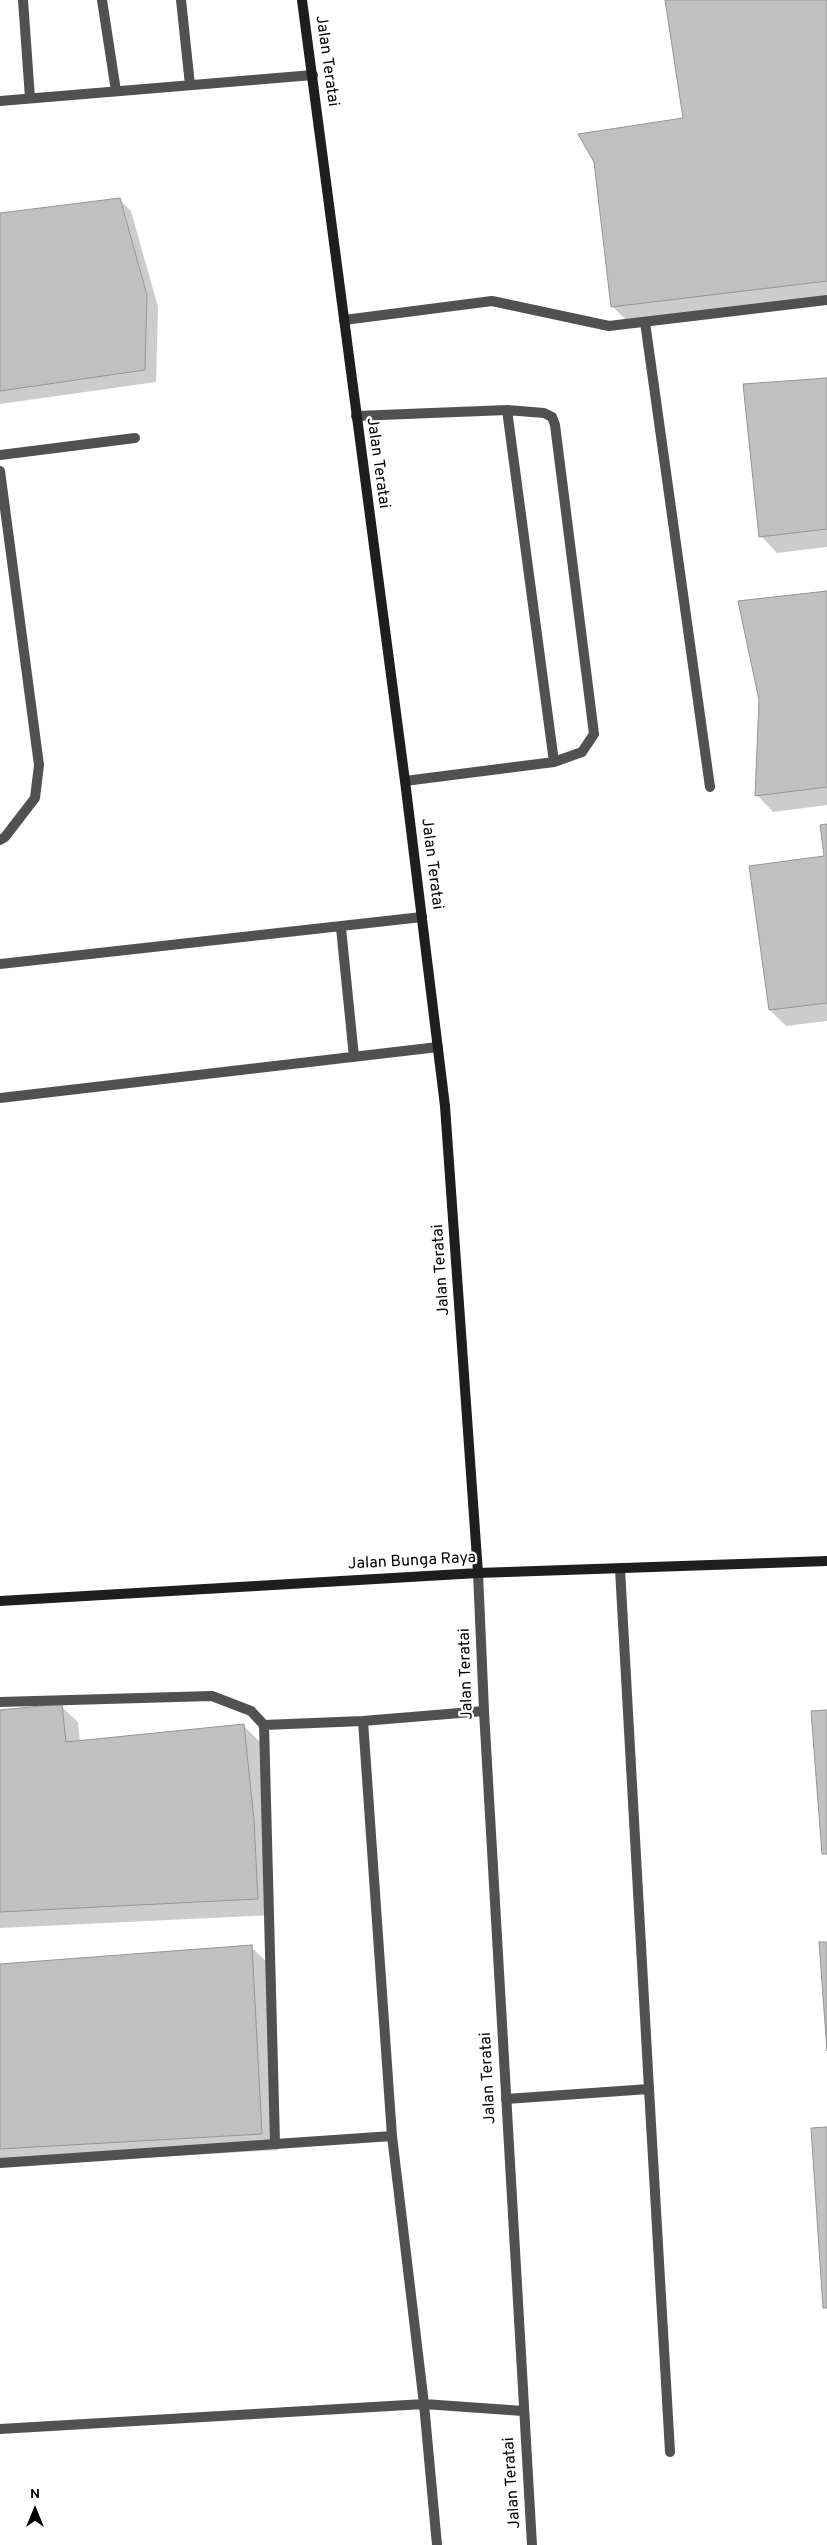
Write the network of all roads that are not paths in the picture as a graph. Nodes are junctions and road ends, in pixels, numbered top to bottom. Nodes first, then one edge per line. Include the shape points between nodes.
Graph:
1 (23, 0) edge
2 (102, 0) edge
3 (181, 0) edge
4 (302, 0) edge
5 (313, 75) junction
6 (190, 85) junction
7 (116, 91) junction
8 (30, 98) junction
9 (0, 100) edge
10 (827, 300) edge
11 (344, 320) junction
12 (645, 322) junction
13 (507, 410) junction
14 (356, 416) junction
15 (135, 438) dead end
16 (0, 455) edge
17 (0, 471) edge
18 (554, 762) junction
19 (405, 781) junction
20 (710, 787) dead end
21 (0, 840) edge
22 (422, 917) junction
23 (341, 928) junction
24 (0, 964) edge
25 (438, 1048) junction
26 (354, 1057) junction
27 (0, 1098) edge
28 (827, 1562) edge
29 (620, 1569) junction
30 (478, 1573) junction
31 (0, 1601) edge
32 (0, 1702) edge
33 (484, 1711) junction
34 (363, 1721) junction
35 (264, 1725) junction
36 (649, 2088) junction
37 (506, 2099) junction
38 (392, 2136) junction
39 (275, 2143) junction
40 (0, 2163) edge
41 (424, 2404) junction
42 (523, 2411) junction
43 (0, 2429) edge
44 (670, 2452) dead end
45 (437, 2545) edge
46 (532, 2545) edge

1 - 8 street
2 - 7 street
3 - 6 street
4 - 5 street, Jalan Teratai
5 - 6 street
5 - 11 street, Jalan Teratai
6 - 7 street
7 - 8 street
8 - 9 street
10 - 12 street
11 - 12 street via 492,301 610,326
11 - 14 street, Jalan Teratai
12 - 20 street
13 - 14 street
13 - 18 street
13 - 18 street via 544,413 552,417 555,424 594,734 582,752
14 - 19 street, Jalan Teratai
15 - 16 street
17 - 21 street via 39,765 35,798
18 - 19 street
19 - 22 street, Jalan Teratai
22 - 23 street
22 - 25 street, Jalan Teratai
23 - 24 street
23 - 26 street
25 - 26 street
25 - 30 street, Jalan Teratai via 445,1106
26 - 27 street
28 - 29 street, Jalan Bunga Raya
29 - 30 street, Jalan Bunga Raya
29 - 36 street
30 - 31 street, Jalan Bunga Raya
30 - 33 street, Jalan Teratai
32 - 35 street via 212,1696 251,1711
33 - 34 street
33 - 37 street, Jalan Teratai
34 - 35 street
34 - 38 street
35 - 39 street
36 - 37 street
36 - 44 street
37 - 42 street, Jalan Teratai
38 - 39 street
38 - 41 street
39 - 40 street
41 - 42 street
41 - 43 street
41 - 45 street
42 - 46 street, Jalan Teratai

